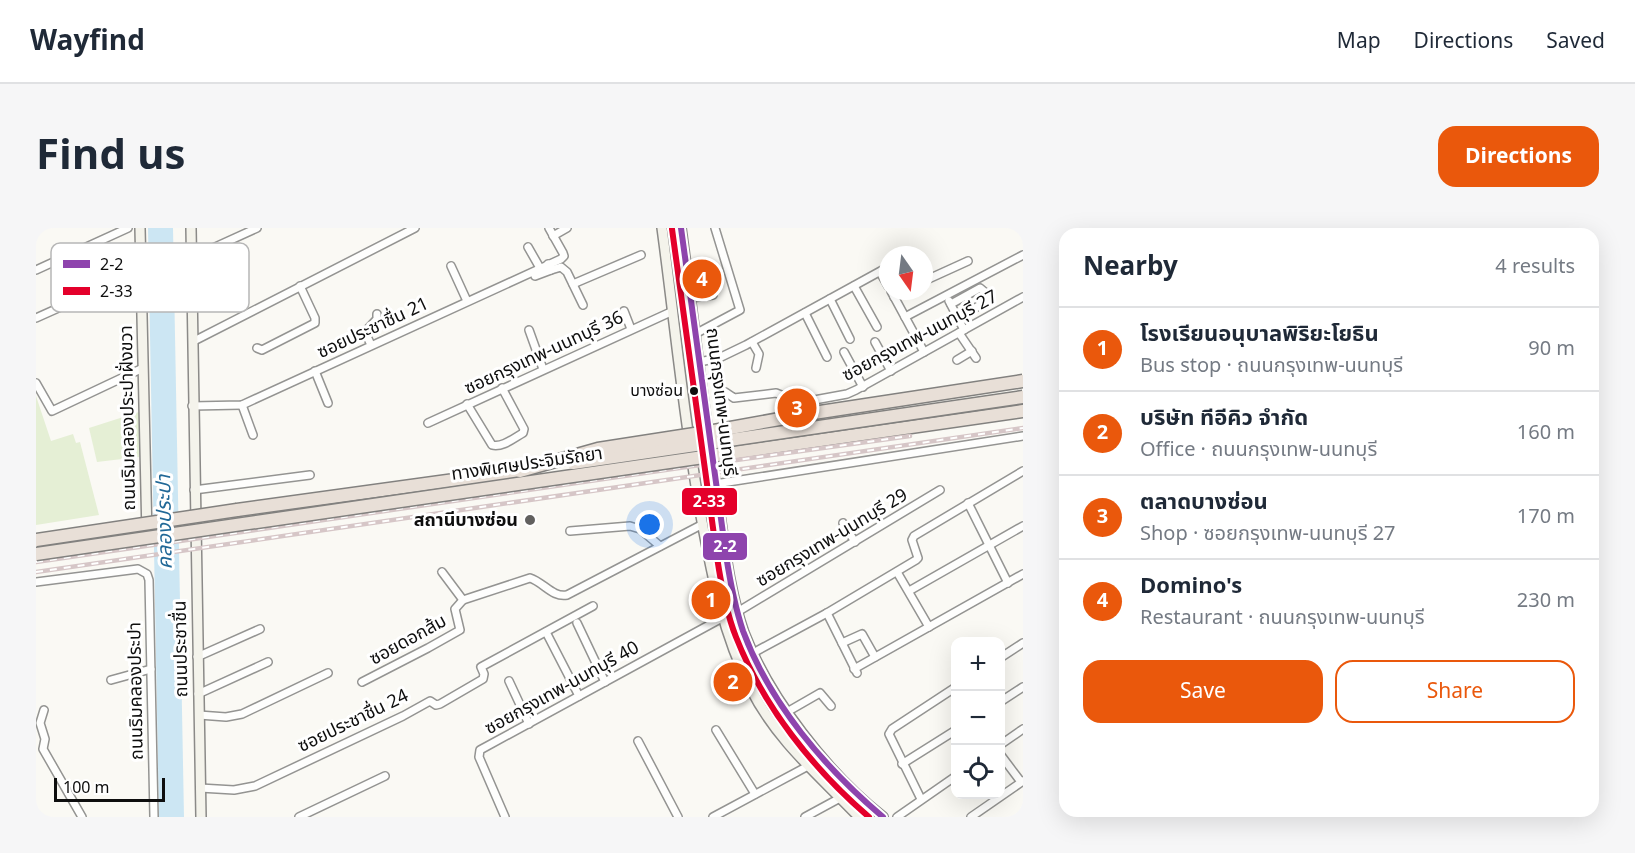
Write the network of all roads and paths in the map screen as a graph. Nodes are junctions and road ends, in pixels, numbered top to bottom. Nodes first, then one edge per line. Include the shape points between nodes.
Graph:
1 (128, 228) edge
2 (140, 228) edge
3 (256, 228) edge
4 (415, 228) edge
5 (549, 228) edge
6 (567, 228) edge
7 (662, 228) edge
8 (681, 228) edge
9 (715, 228) edge
10 (553, 236) junction
11 (95, 243) edge
12 (140, 243) edge
13 (224, 243) edge
14 (528, 247) dead end
15 (684, 251) junction
16 (666, 252) junction
17 (641, 255) dead end
18 (1023, 255) edge
19 (968, 261) dead end
20 (51, 263) edge
21 (451, 266) dead end
22 (550, 267) junction
23 (540, 268) junction
24 (36, 270) edge
25 (879, 273) edge
26 (535, 276) dead end
27 (933, 277) edge
28 (573, 284) junction
29 (300, 286) junction
30 (855, 286) junction
31 (713, 295) dead end
32 (947, 296) junction
33 (691, 297) junction
34 (1023, 297) edge
35 (830, 299) junction
36 (895, 300) edge
37 (467, 301) junction
38 (951, 304) junction
39 (583, 305) dead end
40 (624, 310) dead end
41 (51, 311) edge
42 (673, 311) junction
43 (142, 312) edge
44 (193, 312) edge
45 (805, 313) junction
46 (377, 314) dead end
47 (905, 317) junction
48 (36, 318) edge
49 (958, 318) junction
50 (877, 327) dead end
51 (631, 329) junction
52 (529, 330) dead end
53 (962, 332) junction
54 (695, 334) junction
55 (850, 339) dead end
56 (194, 341) junction
57 (752, 342) junction
58 (875, 342) dead end
59 (371, 345) junction
60 (257, 348) dead end
61 (844, 352) dead end
62 (924, 352) junction
63 (827, 357) dead end
64 (957, 360) dead end
65 (699, 362) junction
66 (143, 369) junction
67 (543, 369) junction
68 (756, 369) dead end
69 (315, 371) junction
70 (891, 371) junction
71 (1023, 381) edge
72 (36, 383) edge
73 (863, 387) junction
74 (502, 388) junction
75 (725, 392) dead end
76 (1023, 398) edge
77 (328, 403) dead end
78 (467, 404) junction
79 (242, 405) junction
80 (787, 405) junction
81 (192, 406) junction
82 (1023, 411) edge
83 (428, 423) dead end
84 (786, 433) junction
85 (253, 435) dead end
86 (1023, 436) edge
87 (708, 441) junction
88 (689, 442) junction
89 (520, 471) junction
90 (1023, 471) edge
91 (310, 475) dead end
92 (715, 484) junction
93 (194, 490) junction
94 (940, 490) dead end
95 (968, 503) junction
96 (194, 512) junction
97 (843, 523) dead end
98 (703, 524) junction
99 (1023, 526) edge
100 (570, 531) dead end
101 (147, 536) dead end
102 (36, 540) edge
103 (855, 542) junction
104 (989, 545) junction
105 (660, 546) junction
106 (36, 554) edge
107 (442, 572) dead end
108 (897, 572) junction
109 (1023, 574) edge
110 (36, 582) edge
111 (1008, 583) junction
112 (909, 591) junction
113 (463, 600) junction
114 (593, 606) dead end
115 (738, 611) junction
116 (827, 613) junction
117 (722, 618) junction
118 (577, 623) dead end
119 (929, 627) junction
120 (260, 629) dead end
121 (546, 632) junction
122 (842, 643) junction
123 (1023, 643) edge
124 (753, 653) junction
125 (1005, 655) edge
126 (197, 657) junction
127 (875, 657) junction
128 (268, 662) dead end
129 (151, 669) junction
130 (328, 673) dead end
131 (111, 680) dead end
132 (509, 681) dead end
133 (362, 682) dead end
134 (605, 682) junction
135 (1023, 687) edge
136 (951, 690) edge
137 (198, 694) junction
138 (579, 696) junction
139 (1005, 699) edge
140 (831, 706) dead end
141 (44, 710) dead end
142 (788, 713) junction
143 (199, 716) junction
144 (529, 724) junction
145 (774, 724) junction
146 (1023, 729) edge
147 (716, 730) dead end
148 (951, 733) edge
149 (638, 741) dead end
150 (1005, 742) edge
151 (1005, 760) edge
152 (903, 764) junction
153 (808, 766) junction
154 (385, 776) dead end
155 (951, 779) edge
156 (1022, 782) edge
157 (200, 788) junction
158 (755, 794) junction
159 (840, 798) junction
160 (921, 799) junction
161 (82, 817) edge
162 (154, 817) edge
163 (201, 817) edge
164 (299, 817) edge
165 (505, 817) edge
166 (678, 817) edge
167 (713, 817) edge
168 (805, 817) edge
169 (859, 817) edge
170 (883, 817) edge
171 (897, 817) edge
172 (971, 817) edge

1 - 11 street
2 - 12 main road, ถนนริมคลองประปาฝั่งขวา
3 - 13 street
4 - 29 street
5 - 10 street
6 - 10 street
7 - 16 main road, ถนนกรุงเทพ-นนทบุรี
8 - 15 main road, ถนนกรุงเทพ-นนทบุรี
9 - 54 street via 740,310
10 - 22 street, ซอยประชาชื่น 21 via 564,256
14 - 23 street
15 - 16 main road
15 - 33 main road, ถนนกรุงเทพ-นนทบุรี
16 - 42 main road, ถนนกรุงเทพ-นนทบุรี
17 - 28 street
18 - 32 street
19 - 27 street
20 - 24 street
21 - 37 street
22 - 23 street, ซอยประชาชื่น 21
22 - 26 street
22 - 28 street via 563,268
23 - 37 street, ซอยประชาชื่น 21
25 - 30 street
28 - 39 street
29 - 56 street
29 - 60 street via 315,322 262,350
30 - 35 street
30 - 50 street
31 - 33 street
32 - 38 street
32 - 47 street
33 - 54 main road, ถนนกรุงเทพ-นนทบุรี
34 - 53 street, ซอยกรุงเทพ-นนทบุรี 27
35 - 45 street
35 - 55 street
36 - 47 street
37 - 59 street, ซอยประชาชื่น 21
38 - 49 street
38 - 49 street via 980,288 986,293 987,301
40 - 51 street
41 - 48 street
42 - 51 street, ซอยกรุงเทพ-นนทบุรี 36
42 - 88 main road, ถนนกรุงเทพ-นนทบุรี
43 - 66 main road, ถนนริมคลองประปาฝั่งขวา
44 - 56 main road, ถนนประชาชื่น
45 - 57 street
45 - 63 street
46 - 59 street via 365,332
47 - 62 street
49 - 53 street
51 - 67 street, ซอยกรุงเทพ-นนทบุรี 36
52 - 67 street
53 - 62 street, ซอยกรุงเทพ-นนทบุรี 27
53 - 64 street via 974,354
54 - 65 main road, ถนนกรุงเทพ-นนทบุรี
56 - 81 main road, ถนนประชาชื่น
57 - 65 street via 719,358
57 - 68 street via 759,354
58 - 70 street
59 - 69 street, ซอยประชาชื่น 21
61 - 73 street
62 - 70 street, ซอยกรุงเทพ-นนทบุรี 27
65 - 87 main road, ถนนกรุงเทพ-นนทบุรี
66 - 72 street via 52,411
66 - 101 main road, ถนนริมคลองประปาฝั่งขวา
67 - 74 street, ซอยกรุงเทพ-นนทบุรี 36
69 - 77 street
69 - 79 street, ซอยประชาชื่น 21
70 - 73 street, ซอยกรุงเทพ-นนทบุรี 27
71 - 89 highway, bridge via 598,449
73 - 80 street, ซอยกรุงเทพ-นนทบุรี 27 via 847,394
74 - 78 street, ซอยกรุงเทพ-นนทบุรี 36
74 - 78 street via 524,429 503,444 492,445
75 - 80 street via 734,398 777,393
76 - 84 main road
76 - 89 highway, ทางพิเศษประจิมรัถยา, bridge
78 - 83 street, ซอยกรุงเทพ-นนทบุรี 36
79 - 81 street, ซอยประชาชื่น 21
79 - 85 street
80 - 84 street
81 - 93 main road, ถนนประชาชื่น
82 - 106 highway, ทางพิเศษประจิมรัถยา, bridge
84 - 87 main road
86 - 92 street
87 - 88 main road
87 - 92 main road, ถนนกรุงเทพ-นนทบุรี
88 - 96 main road
88 - 98 main road, ถนนกรุงเทพ-นนทบุรี
89 - 102 highway, ทางพิเศษประจิมรัถยา, bridge
90 - 95 street
91 - 93 street
92 - 115 main road, ถนนกรุงเทพ-นนทบุรี
93 - 96 main road, ถนนประชาชื่น
94 - 103 street, ซอยกรุงเทพ-นนทบุรี 29
95 - 104 street
95 - 108 street via 914,536 918,558
96 - 126 main road, ถนนประชาชื่น
97 - 103 street
98 - 105 street, ซอยดอกส้ม
98 - 117 main road, ถนนกรุงเทพ-นนทบุรี
99 - 104 street
100 - 105 street via 630,526 640,528
103 - 115 street, ซอยกรุงเทพ-นนทบุรี 29
104 - 111 street
104 - 112 street
105 - 113 street, ซอยดอกส้ม via 567,595 556,594 530,578
107 - 113 street
108 - 112 street
108 - 116 street
109 - 111 street
110 - 129 street, ถนนริมคลองประปา via 138,569 147,574
111 - 119 street
112 - 119 street
113 - 133 street, ซอยดอกส้ม via 455,609 459,630
114 - 121 street, ซอยประชาชื่น 24
115 - 124 main road, ถนนกรุงเทพ-นนทบุรี
116 - 122 street
116 - 124 street
117 - 134 street, ซอยกรุงเทพ-นนทบุรี 40
117 - 145 main road, ถนนกรุงเทพ-นนทบุรี via 752,691
118 - 134 street
119 - 127 street
120 - 126 street
121 - 138 street
121 - 157 street, ซอยประชาชื่น 24 via 481,667 483,679 440,704 426,702 255,786 234,790
122 - 127 street via 862,634
122 - 127 street via 856,671
123 - 125 street
124 - 142 main road, ถนนกรุงเทพ-นนทบุรี
126 - 137 main road, ถนนประชาชื่น
128 - 137 street
129 - 131 street
129 - 162 street, ถนนริมคลองประปา
130 - 143 street via 242,714
132 - 144 street
134 - 138 street, ซอยกรุงเทพ-นนทบุรี 40
135 - 139 street
136 - 152 street via 892,729 889,734
137 - 143 main road, ถนนประชาชื่น
138 - 144 street, ซอยกรุงเทพ-นนทบุรี 40
140 - 142 street via 820,693
141 - 161 street via 40,723 45,739 43,749
142 - 145 main road
142 - 170 main road, ถนนกรุงเทพ-นนทบุรี via 803,736
143 - 157 main road, ถนนประชาชื่น
144 - 165 street, ซอยกรุงเทพ-นนทบุรี 40 via 478,754
145 - 153 main road, ถนนกรุงเทพ-นนทบุรี
146 - 150 street
147 - 158 street
148 - 152 street
149 - 166 street
151 - 156 street
152 - 160 street
153 - 158 street
153 - 159 main road, ถนนกรุงเทพ-นนทบุรี
154 - 164 street
155 - 160 street
156 - 172 street
157 - 163 main road, ถนนประชาชื่น
158 - 167 street
159 - 168 street
159 - 169 main road, ถนนกรุงเทพ-นนทบุรี
160 - 171 street

